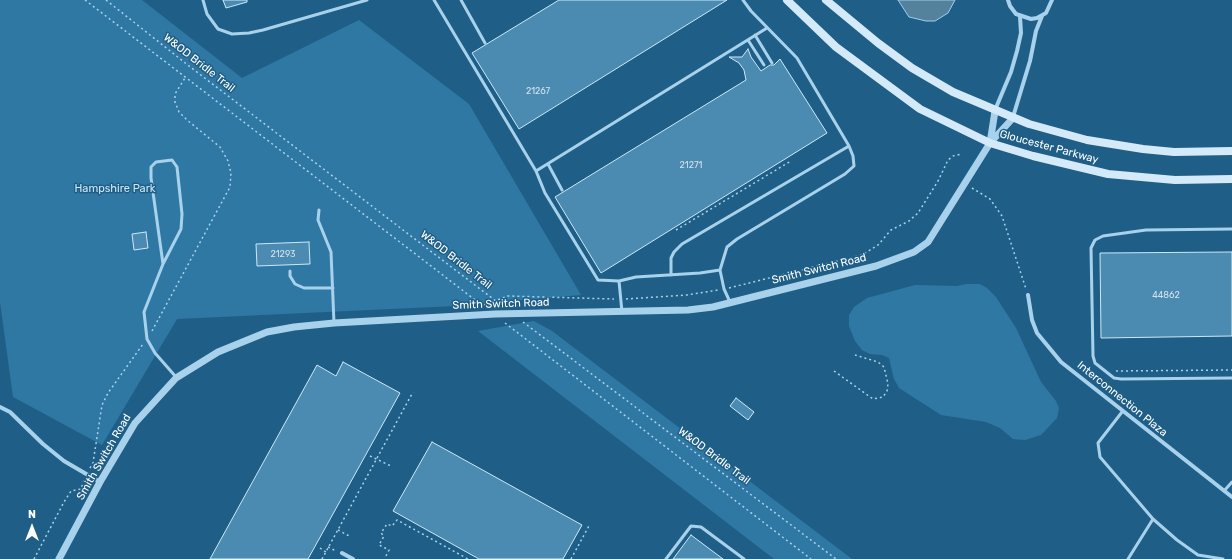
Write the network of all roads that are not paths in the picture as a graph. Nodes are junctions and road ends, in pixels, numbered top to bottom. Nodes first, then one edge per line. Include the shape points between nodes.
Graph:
1 (202, 0) edge
2 (367, 0) edge
3 (434, 0) edge
4 (461, 0) edge
5 (743, 0) edge
6 (787, 0) edge
7 (826, 0) edge
8 (1008, 0) edge
9 (1052, 0) edge
10 (1042, 16) junction
11 (1020, 17) junction
12 (767, 28) junction
13 (755, 35) junction
14 (748, 40) junction
15 (485, 43) dead end
16 (772, 63) dead end
17 (764, 65) dead end
18 (995, 111) junction
19 (1012, 118) junction
20 (990, 143) junction
21 (849, 146) junction
22 (1232, 151) edge
23 (548, 164) junction
24 (536, 171) junction
25 (1232, 179) edge
26 (562, 190) dead end
27 (319, 210) dead end
28 (1232, 229) edge
29 (163, 264) junction
30 (720, 270) junction
31 (290, 271) dead end
32 (671, 275) junction
33 (619, 281) junction
34 (333, 288) junction
35 (1028, 295) road end
36 (730, 304) junction
37 (622, 312) junction
38 (334, 323) junction
39 (176, 378) junction
40 (1232, 378) edge
41 (0, 406) edge
42 (1122, 412) junction
43 (100, 482) junction
44 (1232, 482) edge
45 (1224, 491) junction
46 (1232, 497) edge
47 (1153, 519) junction
48 (340, 553) road end
49 (1198, 554) junction
50 (59, 559) edge
51 (353, 559) edge
52 (666, 559) edge
53 (744, 559) edge
54 (1128, 559) edge
55 (1196, 559) edge
56 (1223, 559) edge

1 - 2 lane via 207,14 218,29 232,34 264,30
3 - 24 lane
4 - 15 lane
5 - 12 lane
6 - 20 main road, Gloucester Parkway via 836,47 920,109
7 - 18 main road, Gloucester Parkway via 912,68 953,92
8 - 11 street
9 - 10 street
10 - 11 street via 1031,19
10 - 19 street
11 - 18 street via 1021,33 1017,51
12 - 13 lane
12 - 21 lane via 797,58
13 - 14 lane
13 - 16 lane
14 - 17 lane
14 - 23 lane
18 - 19 main road, Gloucester Parkway
18 - 20 street, Smith Switch Road
19 - 20 street, Smith Switch Road
19 - 22 main road, Gloucester Parkway via 1055,132 1112,145 1174,152
20 - 25 main road, Gloucester Parkway via 1108,174 1175,180
20 - 36 street, Smith Switch Road via 933,236 914,252 876,266
21 - 30 lane via 854,166 737,239 727,248
21 - 32 lane via 682,244 671,258
23 - 24 lane
23 - 26 lane
24 - 33 lane via 545,193 598,280
27 - 34 lane via 318,220 331,252
28 - 40 lane via 1146,230 1103,236 1095,240 1091,248 1093,356 1096,363 1114,378
29 - 29 lane via 181,228 177,167 172,160 156,162 151,167
29 - 39 lane via 144,312 145,323 155,353
30 - 32 lane
30 - 36 lane
31 - 34 lane via 295,284 304,288
32 - 33 lane via 636,277
33 - 37 lane
34 - 38 lane
35 - 42 street, Interconnection Plaza via 1037,333 1048,347 1061,362
36 - 37 street, Smith Switch Road via 688,310
37 - 38 street, Smith Switch Road via 494,314
38 - 39 street, Smith Switch Road via 267,332 218,352
39 - 43 street, Smith Switch Road via 135,423
41 - 43 street via 64,461
42 - 45 street, Interconnection Plaza
42 - 47 lane via 1098,443 1100,457
43 - 50 street, Smith Switch Road
44 - 45 lane
45 - 46 street, Interconnection Plaza
47 - 49 lane
47 - 54 lane
48 - 51 street
49 - 55 lane
49 - 56 lane
52 - 53 lane via 691,526 701,527

